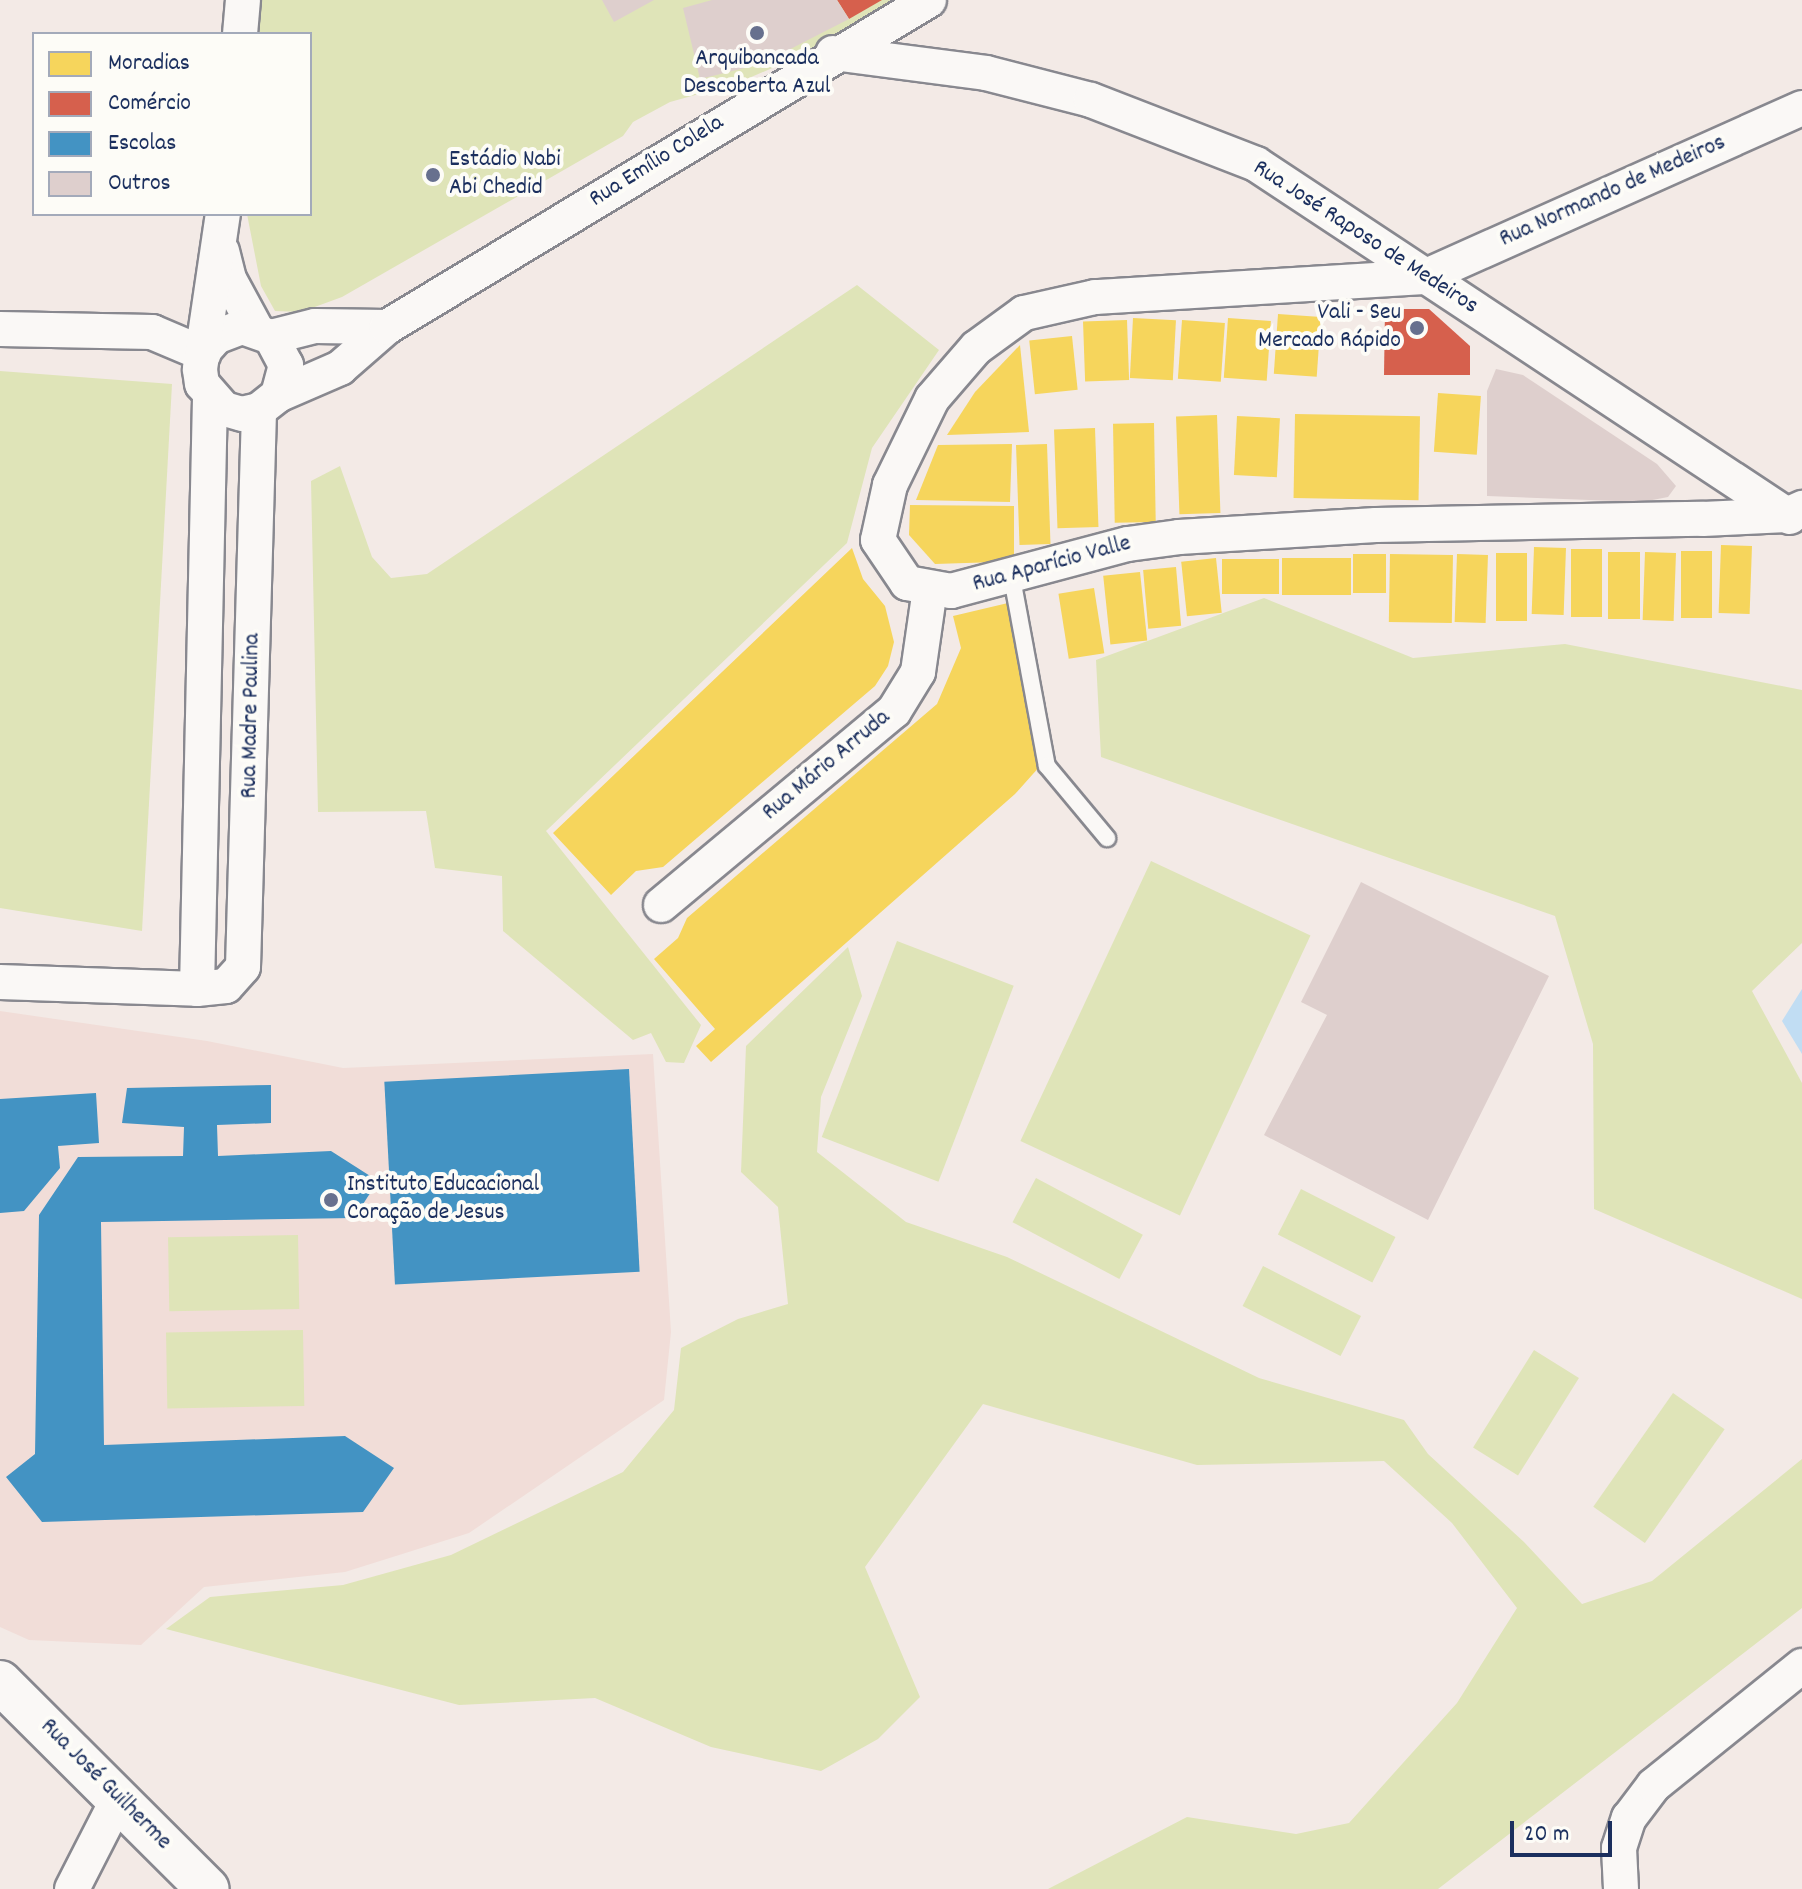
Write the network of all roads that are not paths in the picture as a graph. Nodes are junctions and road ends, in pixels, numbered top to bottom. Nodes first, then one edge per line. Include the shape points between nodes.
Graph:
1 (243, 0) edge
2 (929, 0) edge
3 (240, 32) edge
4 (833, 53) junction
5 (1802, 108) edge
6 (222, 228) edge
7 (1424, 277) junction
8 (387, 327) junction
9 (0, 329) edge
10 (263, 333) junction
11 (205, 351) junction
12 (210, 397) junction
13 (269, 403) junction
14 (1797, 515) edge
15 (1012, 578) junction
16 (930, 589) junction
17 (1107, 838) dead end
18 (661, 905) dead end
19 (0, 982) edge
20 (197, 989) junction
21 (1802, 1666) edge
22 (0, 1682) edge
23 (119, 1797) junction
24 (72, 1889) edge
25 (208, 1889) edge
26 (1621, 1889) edge

1 - 3 street
2 - 4 street, Rua Emílio Colela
4 - 7 street, Rua José Raposo de Medeiros via 986,73 1091,100 1181,131 1256,164
4 - 8 street, Rua Emílio Colela
5 - 7 street, Rua Normando de Medeiros
6 - 10 street via 229,279
6 - 11 street
7 - 14 street, Rua José Raposo de Medeiros
7 - 16 street via 1095,297 1024,313 976,348 932,399 890,485 878,540 899,576
8 - 10 street via 315,326
8 - 13 street, Rua Emílio Colela via 340,368
9 - 11 street via 152,332
10 - 11 street via 228,330
10 - 13 street via 286,365
11 - 12 street via 200,369
12 - 13 street via 224,409
12 - 20 street, Rua Madre Paulina
13 - 20 street, Rua Madre Paulina via 246,957 226,986
14 - 15 street, Rua Aparício Valle via 1376,525 1179,537 1128,544
15 - 16 street, Rua Aparício Valle via 951,591
15 - 17 lane via 1047,766
16 - 18 street, Rua Mário Arruda via 918,672 894,711
19 - 20 street, Rua Madre Paulina
21 - 26 street via 1654,1785 1629,1818 1619,1848
22 - 23 street, Rua José Guilherme
23 - 24 street
23 - 25 street, Rua José Guilherme

